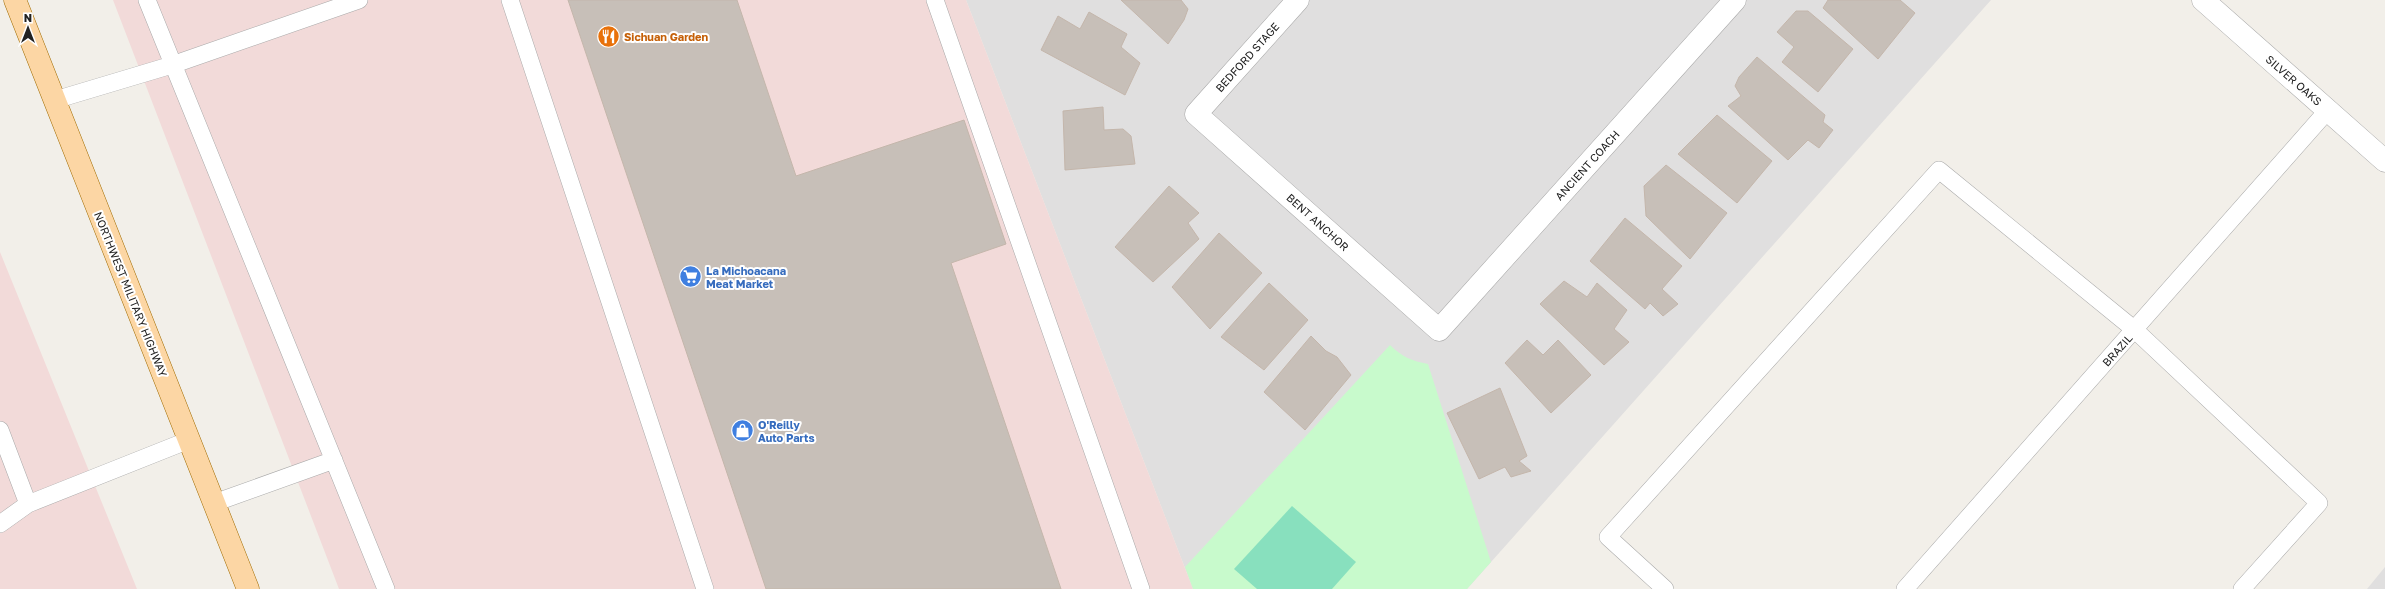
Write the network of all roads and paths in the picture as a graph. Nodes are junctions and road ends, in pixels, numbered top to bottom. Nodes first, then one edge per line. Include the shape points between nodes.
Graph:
1 (15, 0) edge
2 (147, 0) edge
3 (359, 0) edge
4 (510, 0) edge
5 (935, 0) edge
6 (1298, 0) edge
7 (1735, 0) edge
8 (2203, 0) edge
9 (172, 66) junction
10 (54, 100) junction
11 (2328, 110) junction
12 (1196, 114) joint
13 (2385, 161) edge
14 (1439, 330) joint
15 (2135, 330) junction
16 (0, 430) edge
17 (189, 440) junction
18 (334, 460) junction
19 (214, 503) junction
20 (28, 504) junction
21 (0, 524) edge
22 (248, 589) edge
23 (386, 589) edge
24 (705, 589) edge
25 (1141, 589) edge
26 (1665, 589) edge
27 (1905, 589) edge
28 (2242, 589) edge

1 - 10 main road, NORTHWEST MILITARY HIGHWAY
2 - 9 lane
3 - 9 lane
4 - 24 lane
5 - 25 lane
6 - 12 street, BEDFORD STAGE
7 - 14 street, ANCIENT COACH
8 - 11 street, SILVER OAKS
9 - 10 lane
9 - 18 lane
10 - 17 main road, NORTHWEST MILITARY HIGHWAY
11 - 13 street, SILVER OAKS
11 - 15 lane, BRAZIL
12 - 14 street, BENT ANCHOR
15 - 26 lane via 1939,170 1608,537
15 - 27 lane, BRAZIL
15 - 28 lane via 2319,502
16 - 20 lane
17 - 19 main road, NORTHWEST MILITARY HIGHWAY
17 - 20 lane
18 - 19 lane
18 - 23 lane
19 - 22 main road, NORTHWEST MILITARY HIGHWAY
20 - 21 lane

